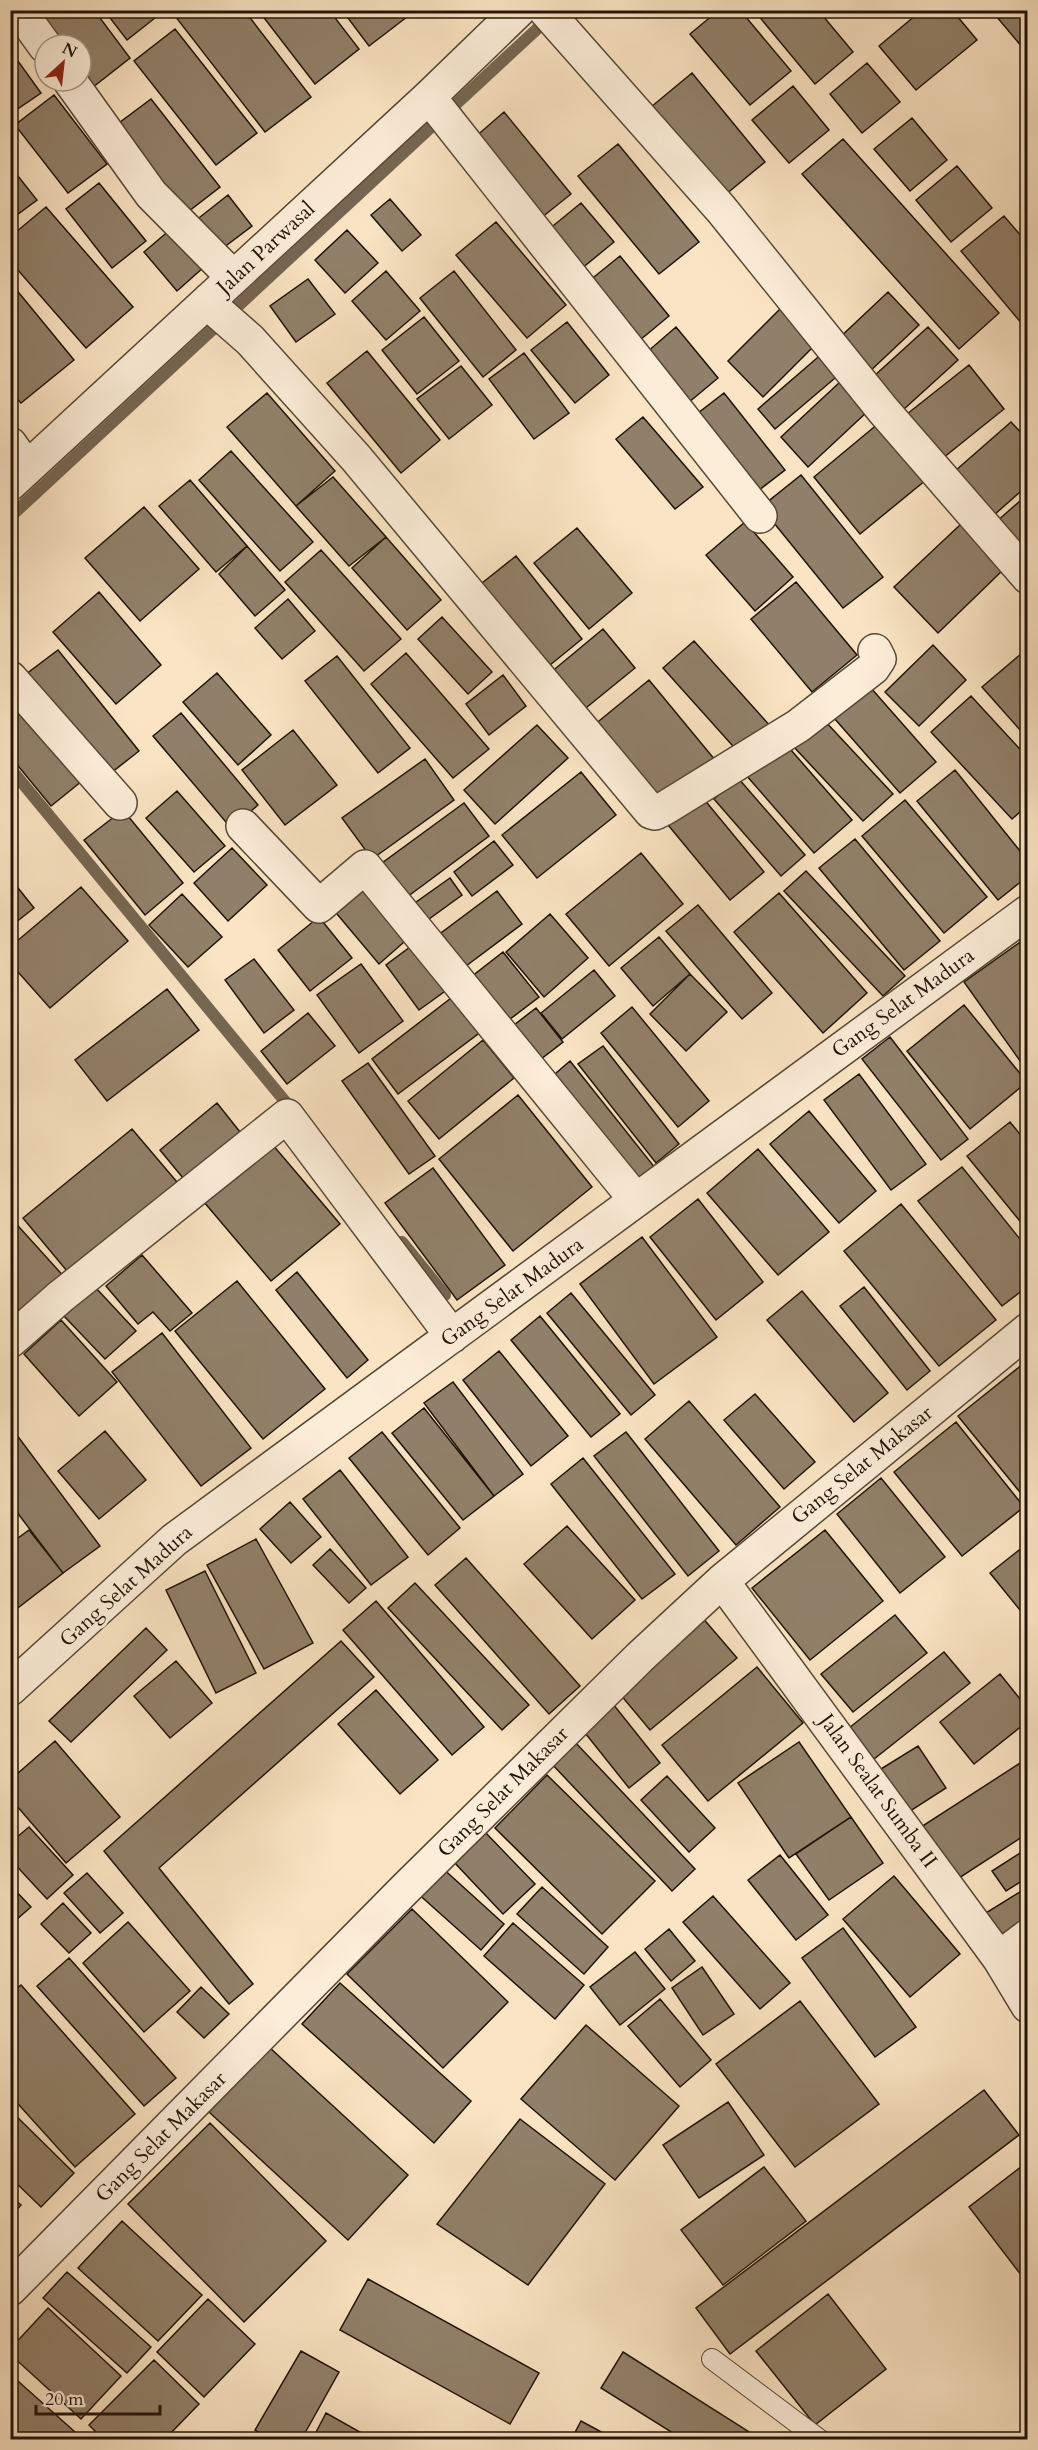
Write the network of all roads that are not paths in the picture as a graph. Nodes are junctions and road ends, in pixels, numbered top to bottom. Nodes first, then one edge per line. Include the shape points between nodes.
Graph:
1 (19, 10) edge
2 (519, 10) edge
3 (545, 10) edge
4 (36, 33) edge
5 (79, 93) edge
6 (440, 111) junction
7 (233, 277) junction
8 (214, 306) junction
9 (16, 465) edge
10 (760, 516) dead end
11 (1028, 578) edge
12 (875, 651) dead end
13 (10, 678) edge
14 (120, 803) dead end
15 (243, 826) dead end
16 (1028, 912) edge
17 (636, 1200) junction
18 (1028, 1330) edge
19 (452, 1336) junction
20 (10, 1341) edge
21 (722, 1581) junction
22 (10, 1689) edge
23 (1028, 1936) edge
24 (999, 1958) junction
25 (1028, 2006) edge
26 (10, 2289) edge
27 (712, 2359) dead end
28 (820, 2439) edge

1 - 4 street
2 - 6 street, Jalan Parwasal
3 - 11 street via 720,209 883,410
5 - 7 street via 151,194
6 - 7 street, Jalan Parwasal
6 - 10 street
7 - 8 street, Jalan Parwasal
8 - 9 street, Jalan Parwasal
8 - 12 street via 250,340 356,458 651,812 798,726 873,668 879,659
13 - 14 street
15 - 17 street via 319,906 365,867
16 - 17 street, Gang Selat Madura
17 - 19 street, Gang Selat Madura
18 - 21 street, Gang Selat Makasar
19 - 20 street via 287,1116
19 - 22 street, Gang Selat Madura via 174,1540
21 - 24 street, Jalan Sealat Sumba II
21 - 26 street, Gang Selat Makasar via 404,1890
23 - 24 street
24 - 25 street, Jalan Sealat Sumba II
27 - 28 lane

